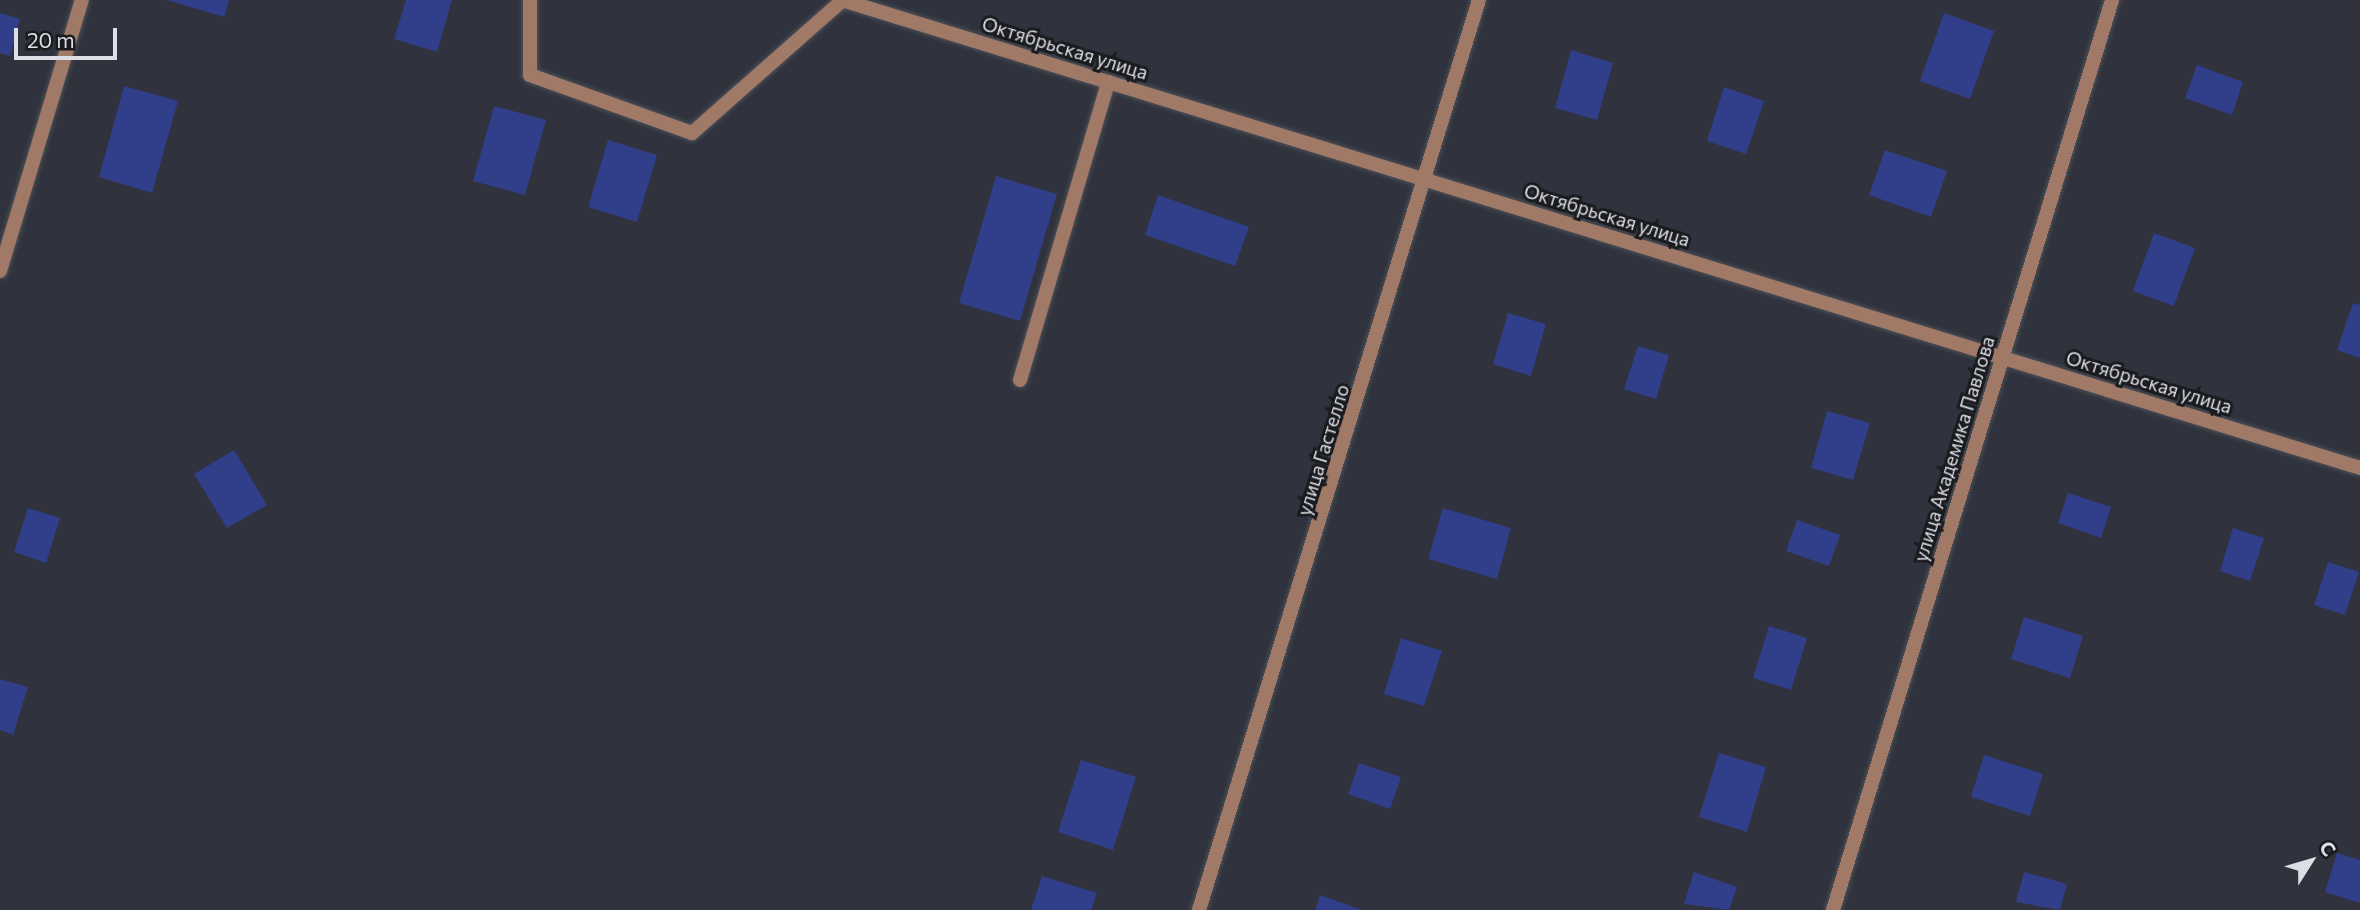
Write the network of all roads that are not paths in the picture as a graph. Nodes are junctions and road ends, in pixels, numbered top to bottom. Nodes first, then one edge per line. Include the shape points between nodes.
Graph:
1 (82, 0) edge
2 (530, 0) edge
3 (843, 0) edge
4 (1479, 0) edge
5 (2112, 0) edge
6 (1108, 82) junction
7 (1427, 180) junction
8 (0, 271) edge
9 (2002, 357) junction
10 (1020, 380) dead end
11 (2360, 468) edge
12 (1199, 910) edge
13 (1833, 910) edge

1 - 8 street
2 - 3 street via 530,75 692,133
3 - 6 street, Октябрьская улица
4 - 7 street, улица Гастелло
5 - 9 street, улица Академика Павлова
6 - 7 street, Октябрьская улица
6 - 10 street
7 - 9 street, Октябрьская улица
7 - 12 street, улица Гастелло
9 - 11 street, Октябрьская улица
9 - 13 street, улица Академика Павлова

